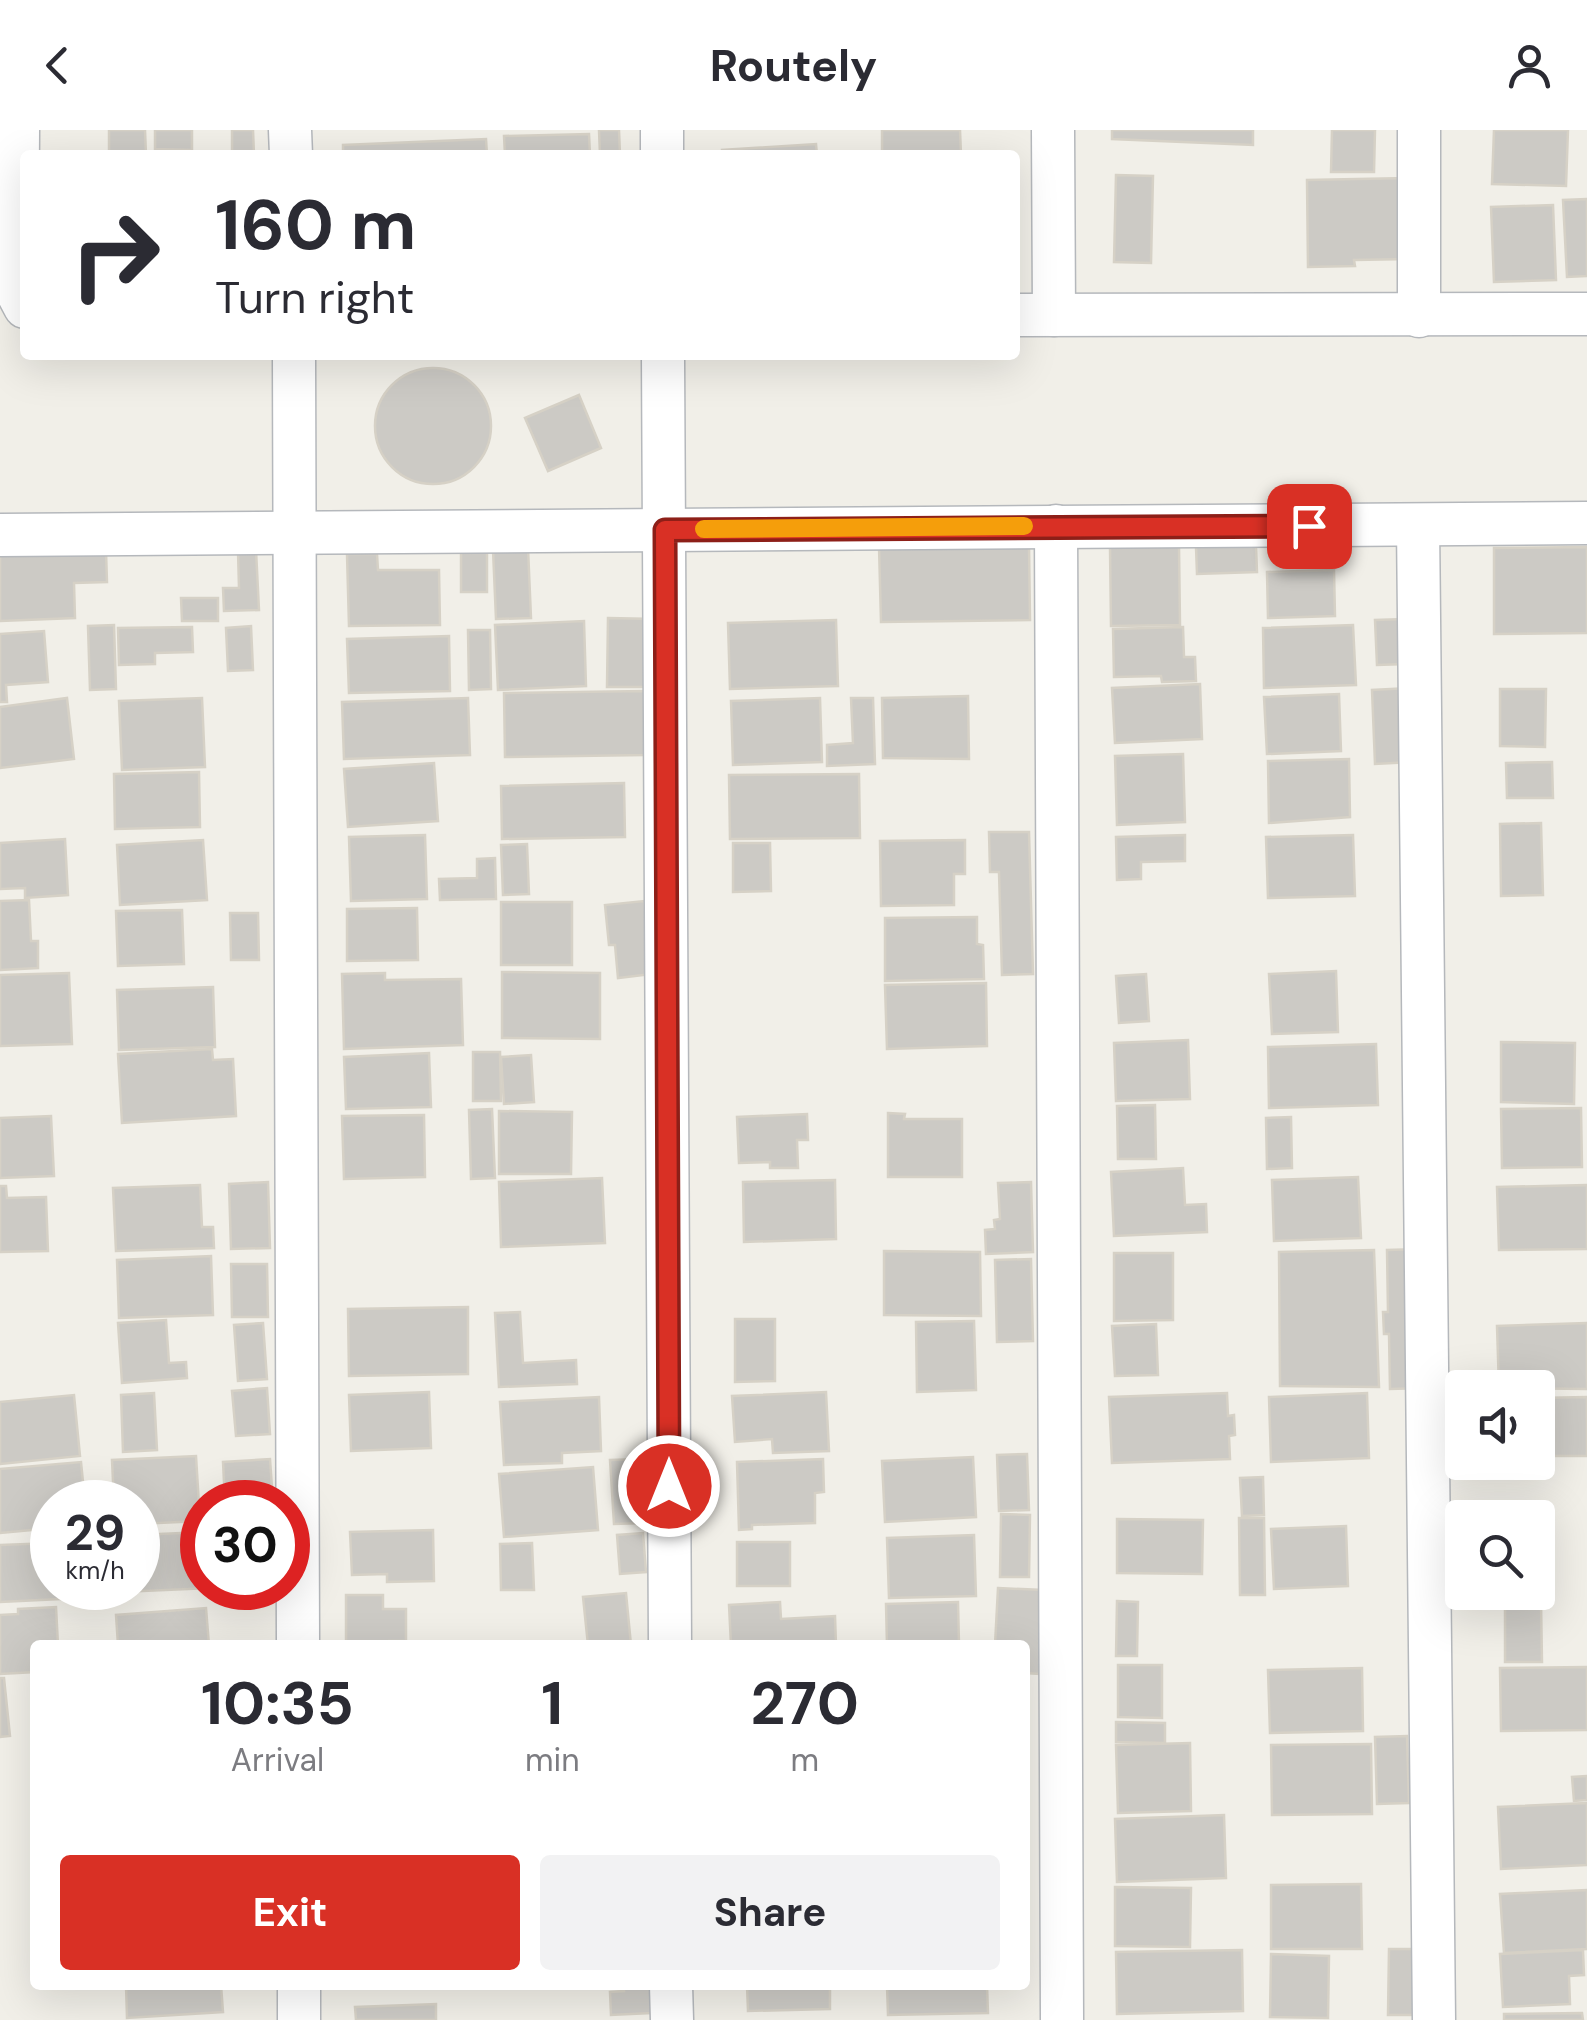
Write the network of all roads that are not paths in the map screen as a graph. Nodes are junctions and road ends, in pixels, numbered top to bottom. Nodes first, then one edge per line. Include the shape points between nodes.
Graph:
1 (18, 130) edge
2 (1053, 130) edge
3 (1420, 130) edge
4 (20, 298) edge
5 (1587, 314) edge
6 (1035, 315) edge
7 (1418, 316) junction
8 (294, 360) edge
9 (663, 360) edge
10 (1587, 522) edge
11 (1056, 526) junction
12 (1418, 526) junction
13 (665, 530) junction
14 (293, 531) junction
15 (0, 535) edge
16 (298, 1640) edge
17 (670, 1640) edge
18 (299, 1990) edge
19 (672, 1990) edge
20 (300, 2020) edge
21 (672, 2020) edge
22 (1062, 2020) edge
23 (1434, 2020) edge

1 - 4 street
2 - 6 street
3 - 7 street
5 - 7 street
6 - 7 street
8 - 14 street
9 - 13 street
10 - 12 street
11 - 12 street
11 - 13 street
11 - 22 street
12 - 23 street
13 - 14 street
13 - 17 street
14 - 15 street
14 - 16 street
18 - 20 street
19 - 21 street

